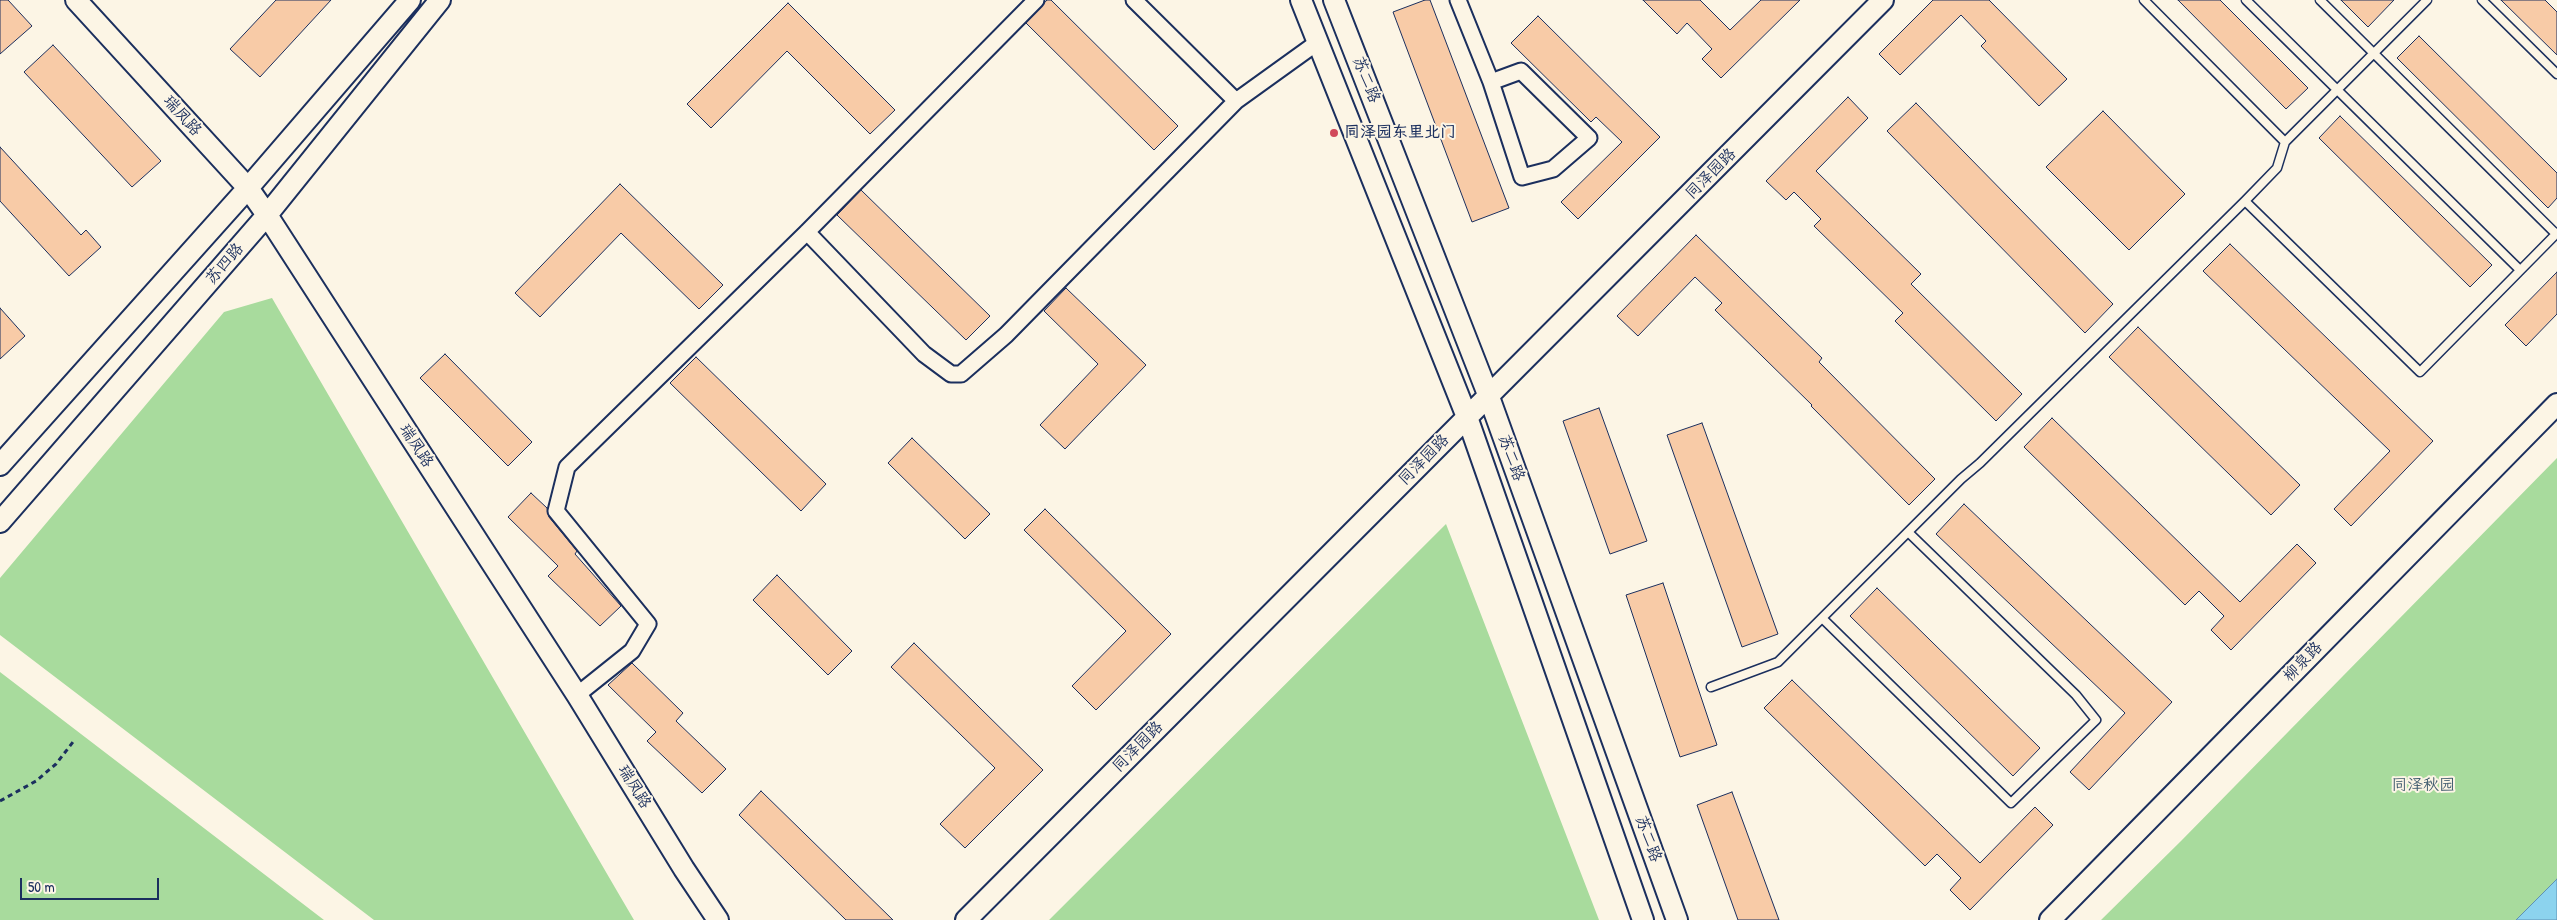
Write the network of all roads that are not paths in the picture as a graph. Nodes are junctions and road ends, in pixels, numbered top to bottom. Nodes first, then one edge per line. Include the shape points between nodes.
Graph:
1 (76, 0) edge
2 (410, 0) edge
3 (440, 0) edge
4 (1036, 0) edge
5 (1134, 0) edge
6 (1301, 0) edge
7 (1334, 0) edge
8 (1458, 0) edge
9 (1883, 0) edge
10 (2144, 0) edge
11 (2246, 0) edge
12 (2320, 0) edge
13 (2427, 0) edge
14 (2482, 0) edge
15 (1318, 42) junction
16 (2374, 53) junction
17 (2557, 74) edge
18 (1491, 82) junction
19 (2337, 90) junction
20 (1236, 101) junction
21 (2285, 142) junction
22 (248, 188) junction
23 (2245, 200) junction
24 (267, 216) junction
25 (807, 232) junction
26 (2556, 233) edge
27 (2520, 270) junction
28 (1489, 397) junction
29 (2557, 404) edge
30 (1467, 417) junction
31 (0, 465) edge
32 (0, 522) edge
33 (1908, 532) junction
34 (1822, 618) junction
35 (1711, 687) dead end
36 (577, 696) junction
37 (718, 920) edge
38 (966, 920) edge
39 (1643, 920) edge
40 (1677, 920) edge
41 (2050, 920) edge

1 - 22 street, 瑞凤路
2 - 22 street, 苏四路
3 - 24 street, 苏四路
4 - 25 street
5 - 20 street
6 - 15 street, 苏二路
7 - 28 street, 苏二路
8 - 18 street
9 - 28 street, 同泽园路
10 - 21 lane
11 - 19 lane
12 - 16 lane
13 - 16 lane
14 - 17 lane
15 - 20 street
15 - 30 street, 苏二路
16 - 19 lane
16 - 26 lane
18 - 18 street via 1521,71 1588,138 1553,169 1522,177
19 - 21 lane
19 - 27 lane
20 - 25 street via 1006,335 961,374 951,374 924,354
21 - 23 lane via 2276,168
22 - 24 street, 瑞凤路
22 - 31 street, 苏四路
23 - 27 lane via 2420,372
23 - 33 lane
24 - 32 street, 苏四路
24 - 36 street, 瑞凤路
25 - 36 street via 567,467 556,511 648,624 632,651
26 - 27 lane
28 - 30 street, 同泽园路
28 - 40 street, 苏二路
29 - 41 street, 柳泉路
30 - 38 street, 同泽园路
30 - 39 street, 苏二路
33 - 34 lane
33 - 34 lane via 2076,695 2096,720 2011,803
34 - 35 lane via 1778,662
36 - 37 street, 瑞凤路

